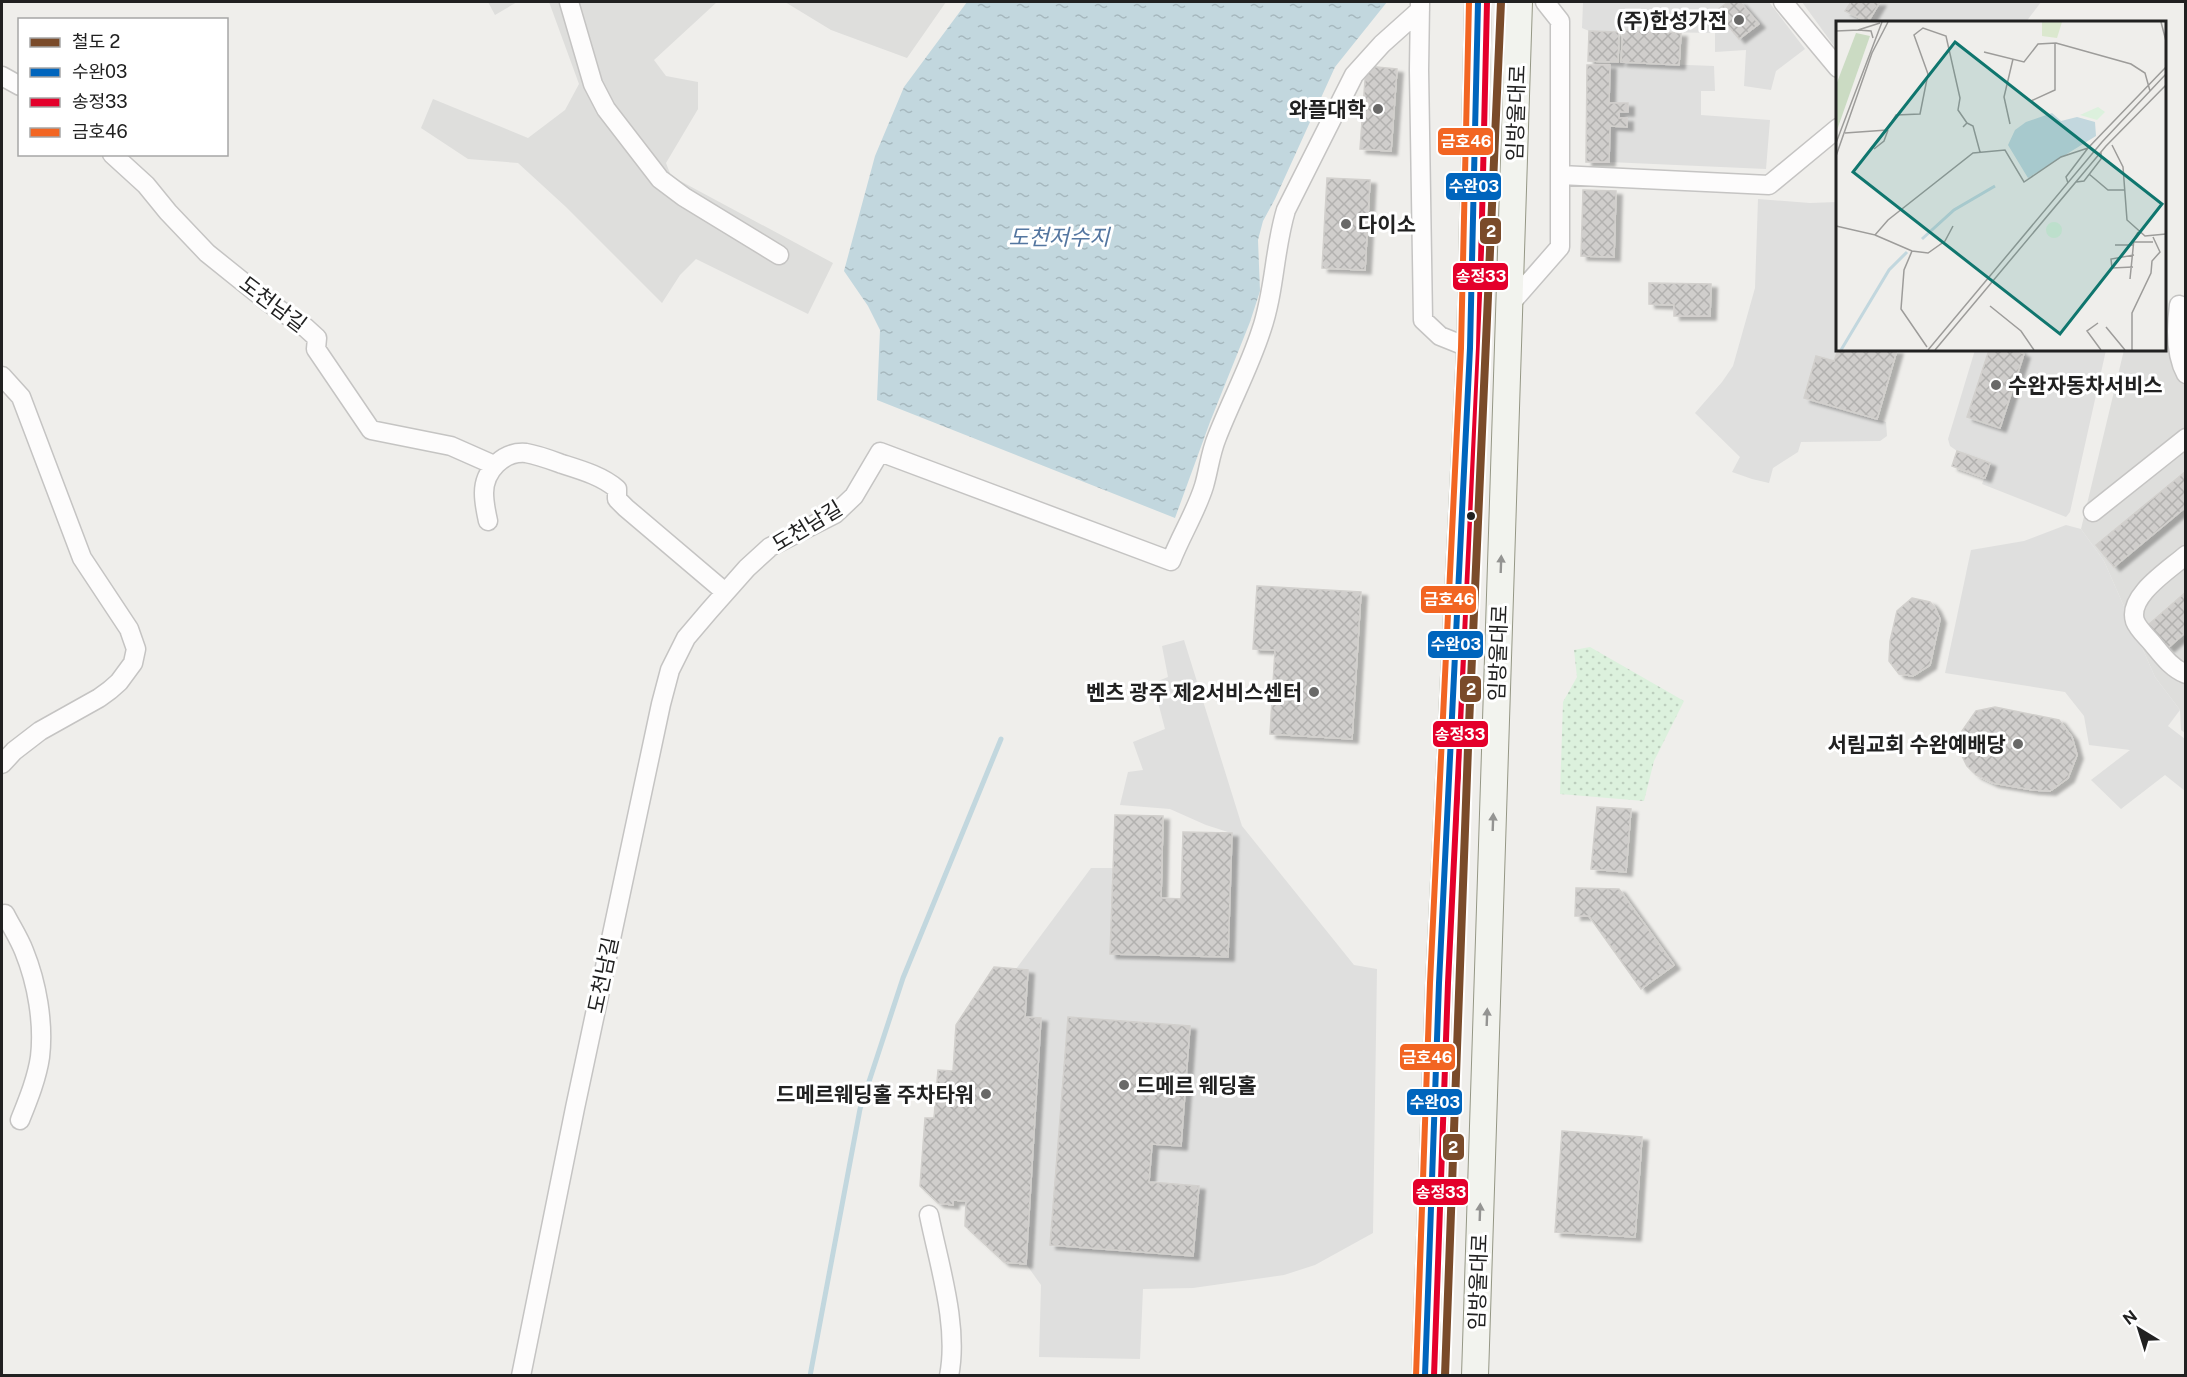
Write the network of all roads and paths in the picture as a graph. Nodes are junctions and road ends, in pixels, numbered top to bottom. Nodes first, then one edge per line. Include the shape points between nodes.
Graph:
1 (569, 2) edge
2 (1478, 2) edge
3 (1520, 2) edge
4 (1545, 2) edge
5 (1783, 2) edge
6 (1420, 6) edge
7 (1836, 66) edge
8 (2, 76) edge
9 (18, 85) edge
10 (1836, 130) edge
11 (114, 156) edge
12 (1560, 175) junction
13 (779, 255) dead end
14 (1510, 304) junction
15 (2176, 305) edge
16 (1470, 348) junction
17 (2186, 374) edge
18 (2, 376) edge
19 (2186, 438) edge
20 (494, 465) junction
21 (2092, 512) dead end
22 (488, 521) dead end
23 (2186, 555) edge
24 (725, 592) junction
25 (2186, 674) edge
26 (2, 764) edge
27 (2, 913) edge
28 (21, 1120) dead end
29 (929, 1215) dead end
30 (521, 1376) edge
31 (949, 1376) edge
32 (1425, 1376) edge
33 (1475, 1376) edge

1 - 13 street via 593,84 606,109 660,179 684,198
2 - 16 main road, 임방울대로
3 - 14 main road, 임방울대로
4 - 12 street via 1560,21
5 - 7 street
6 - 16 street via 1423,320 1440,336
6 - 24 street, 도천남길 via 1354,75 1286,210 1262,330 1208,461 1205,484 1194,512 1171,561 880,452 854,496 835,514 770,547
8 - 9 street
10 - 12 street via 1769,185
11 - 20 street, 도천남길 via 207,253 317,338 316,349 371,430 451,446
12 - 14 street via 1560,247
33 -> 14 main road, 임방울대로
15 - 17 street via 2177,344
16 - 32 main road, 임방울대로
18 - 26 street via 21,397 82,558 129,629 136,649 133,663 110,690 39,731
19 - 21 street
20 - 22 street via 484,492
20 - 24 street via 526,453 607,480 617,489 617,499 626,508
23 - 25 street via 2139,596 2134,615 2136,623 2167,660
24 - 30 street, 도천남길 via 686,638 670,670 661,704
27 - 28 street via 24,950 39,1015 40,1057
29 - 31 street via 952,1332

